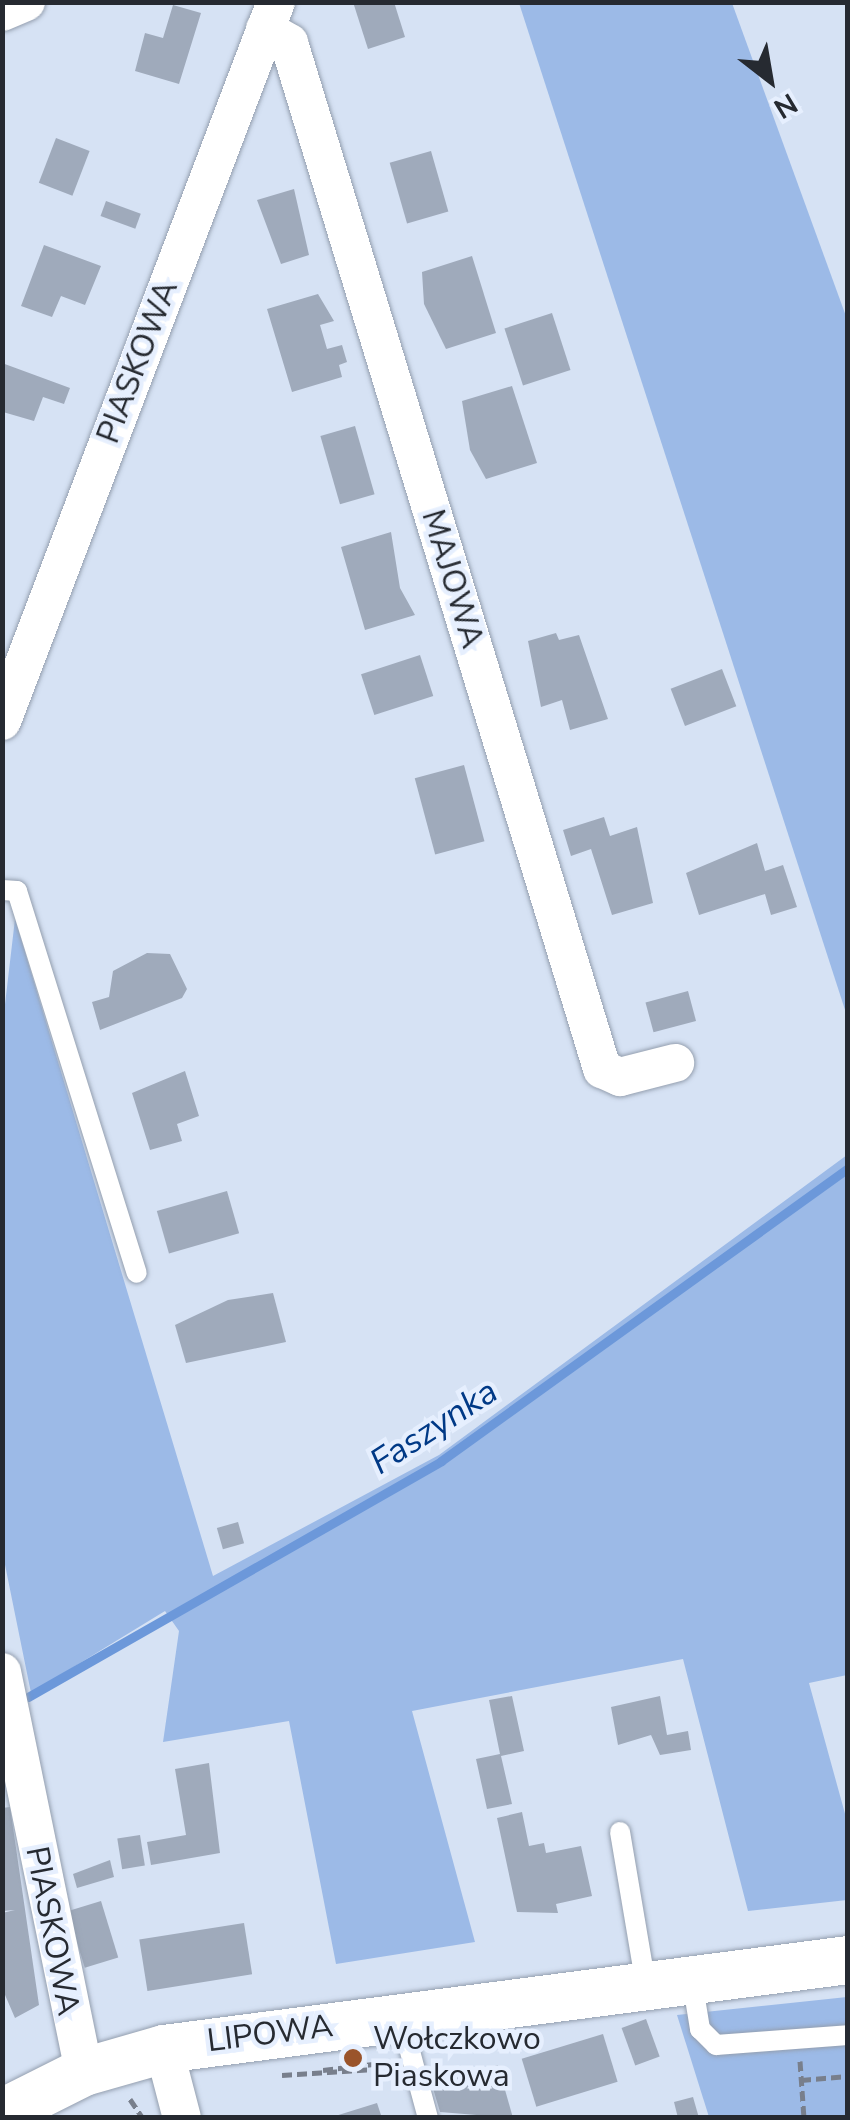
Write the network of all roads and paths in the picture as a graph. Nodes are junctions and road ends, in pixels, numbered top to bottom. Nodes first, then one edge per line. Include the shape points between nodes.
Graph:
1 (26, 2) edge
2 (2, 12) edge
3 (270, 16) edge
4 (2, 721) edge
5 (2, 890) edge
6 (674, 1063) dead end
7 (137, 1273) dead end
8 (2, 1672) edge
9 (620, 1832) dead end
10 (848, 1960) edge
11 (668, 1983) junction
12 (401, 2017) junction
13 (848, 2035) edge
14 (164, 2049) junction
15 (848, 2076) edge
16 (801, 2080) dead end
17 (104, 2081) junction
18 (2, 2114) edge
19 (143, 2118) edge
20 (182, 2118) edge
21 (428, 2118) edge

1 - 2 street
3 - 4 street, PIASKOWA
3 - 6 street, MAJOWA via 289,43 602,1069 620,1077
5 - 7 lane via 18,890
8 - 17 street, PIASKOWA
9 - 11 lane
10 - 11 street, LIPOWA
11 - 12 street, LIPOWA
11 - 13 lane via 716,2046
12 - 14 street, LIPOWA
12 - 21 lane
14 - 17 street, LIPOWA
14 - 20 street
15 - 16 path
17 - 18 street, LIPOWA
17 - 19 path

